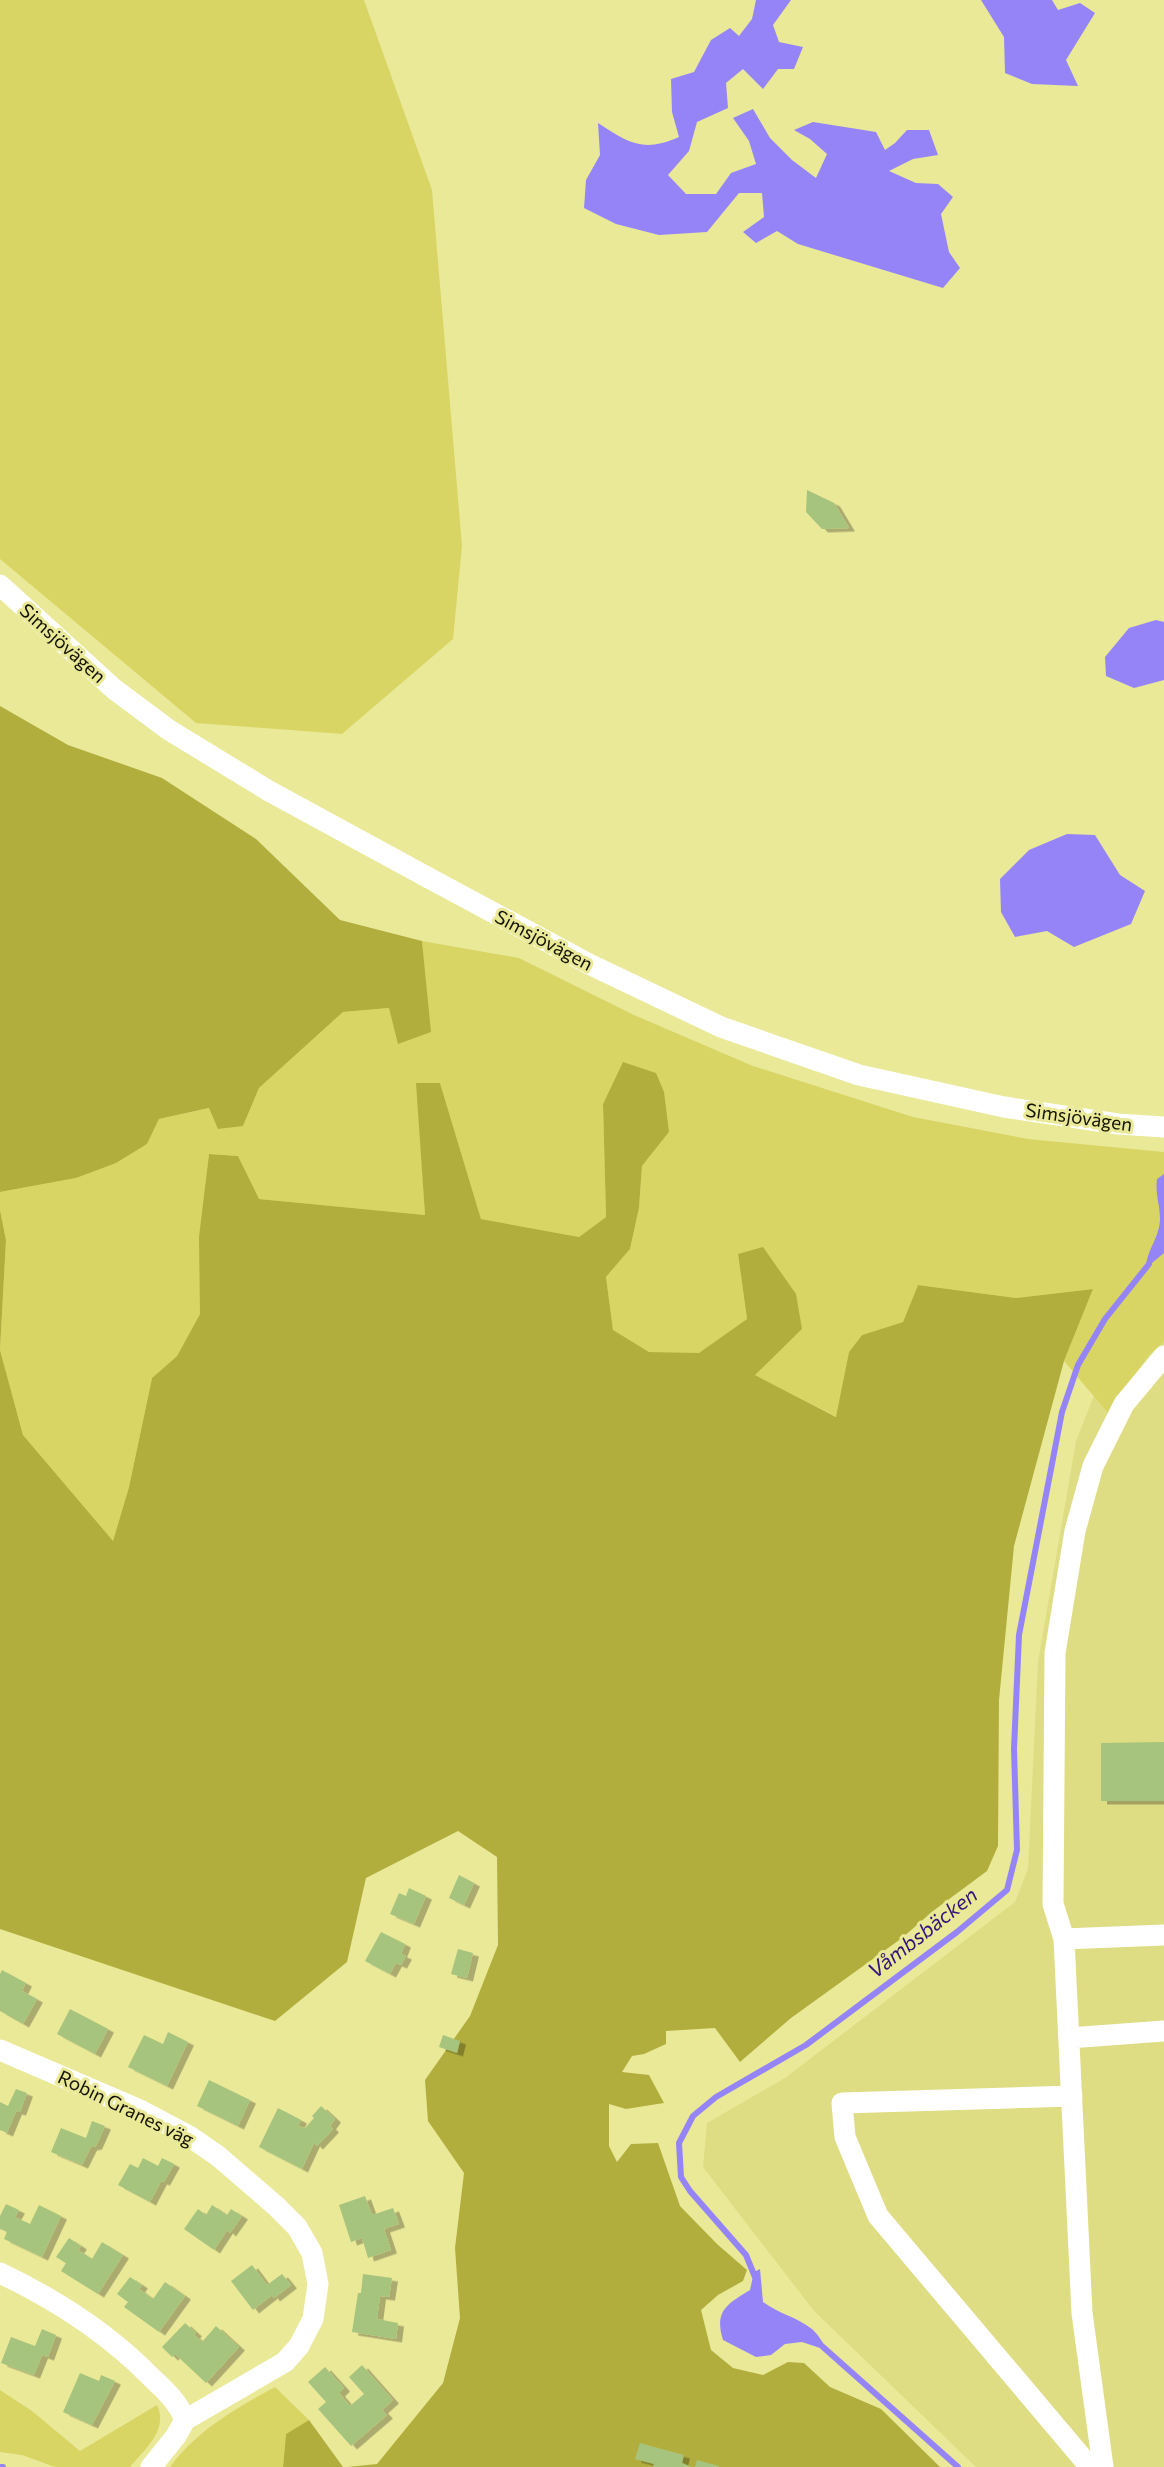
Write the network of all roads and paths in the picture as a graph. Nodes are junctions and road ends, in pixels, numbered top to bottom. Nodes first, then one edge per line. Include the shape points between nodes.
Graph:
1 (0, 585) edge
2 (1164, 1127) edge
3 (1164, 1356) edge
4 (1164, 1935) edge
5 (1064, 1938) junction
6 (1164, 2031) edge
7 (1069, 2038) junction
8 (0, 2050) edge
9 (1072, 2096) junction
10 (0, 2273) edge
11 (185, 2420) junction
12 (151, 2467) edge
13 (1090, 2467) edge
14 (1102, 2467) edge

1 - 2 street, Simsjövägen via 114,689 169,730 427,877 589,964 721,1027 859,1075 1004,1107
3 - 5 street via 1124,1404 1093,1466 1074,1531 1055,1653 1053,1904
4 - 5 street
5 - 7 street
6 - 7 street
7 - 9 street
8 - 11 street, Robin Granes väg via 189,2136 276,2206 312,2253 318,2284 315,2307 299,2346 285,2362
9 - 13 street via 842,2103 845,2137 878,2216
9 - 14 street via 1082,2313
10 - 11 street via 70,2310 101,2333 172,2397
11 - 12 street, Robin Granes väg

